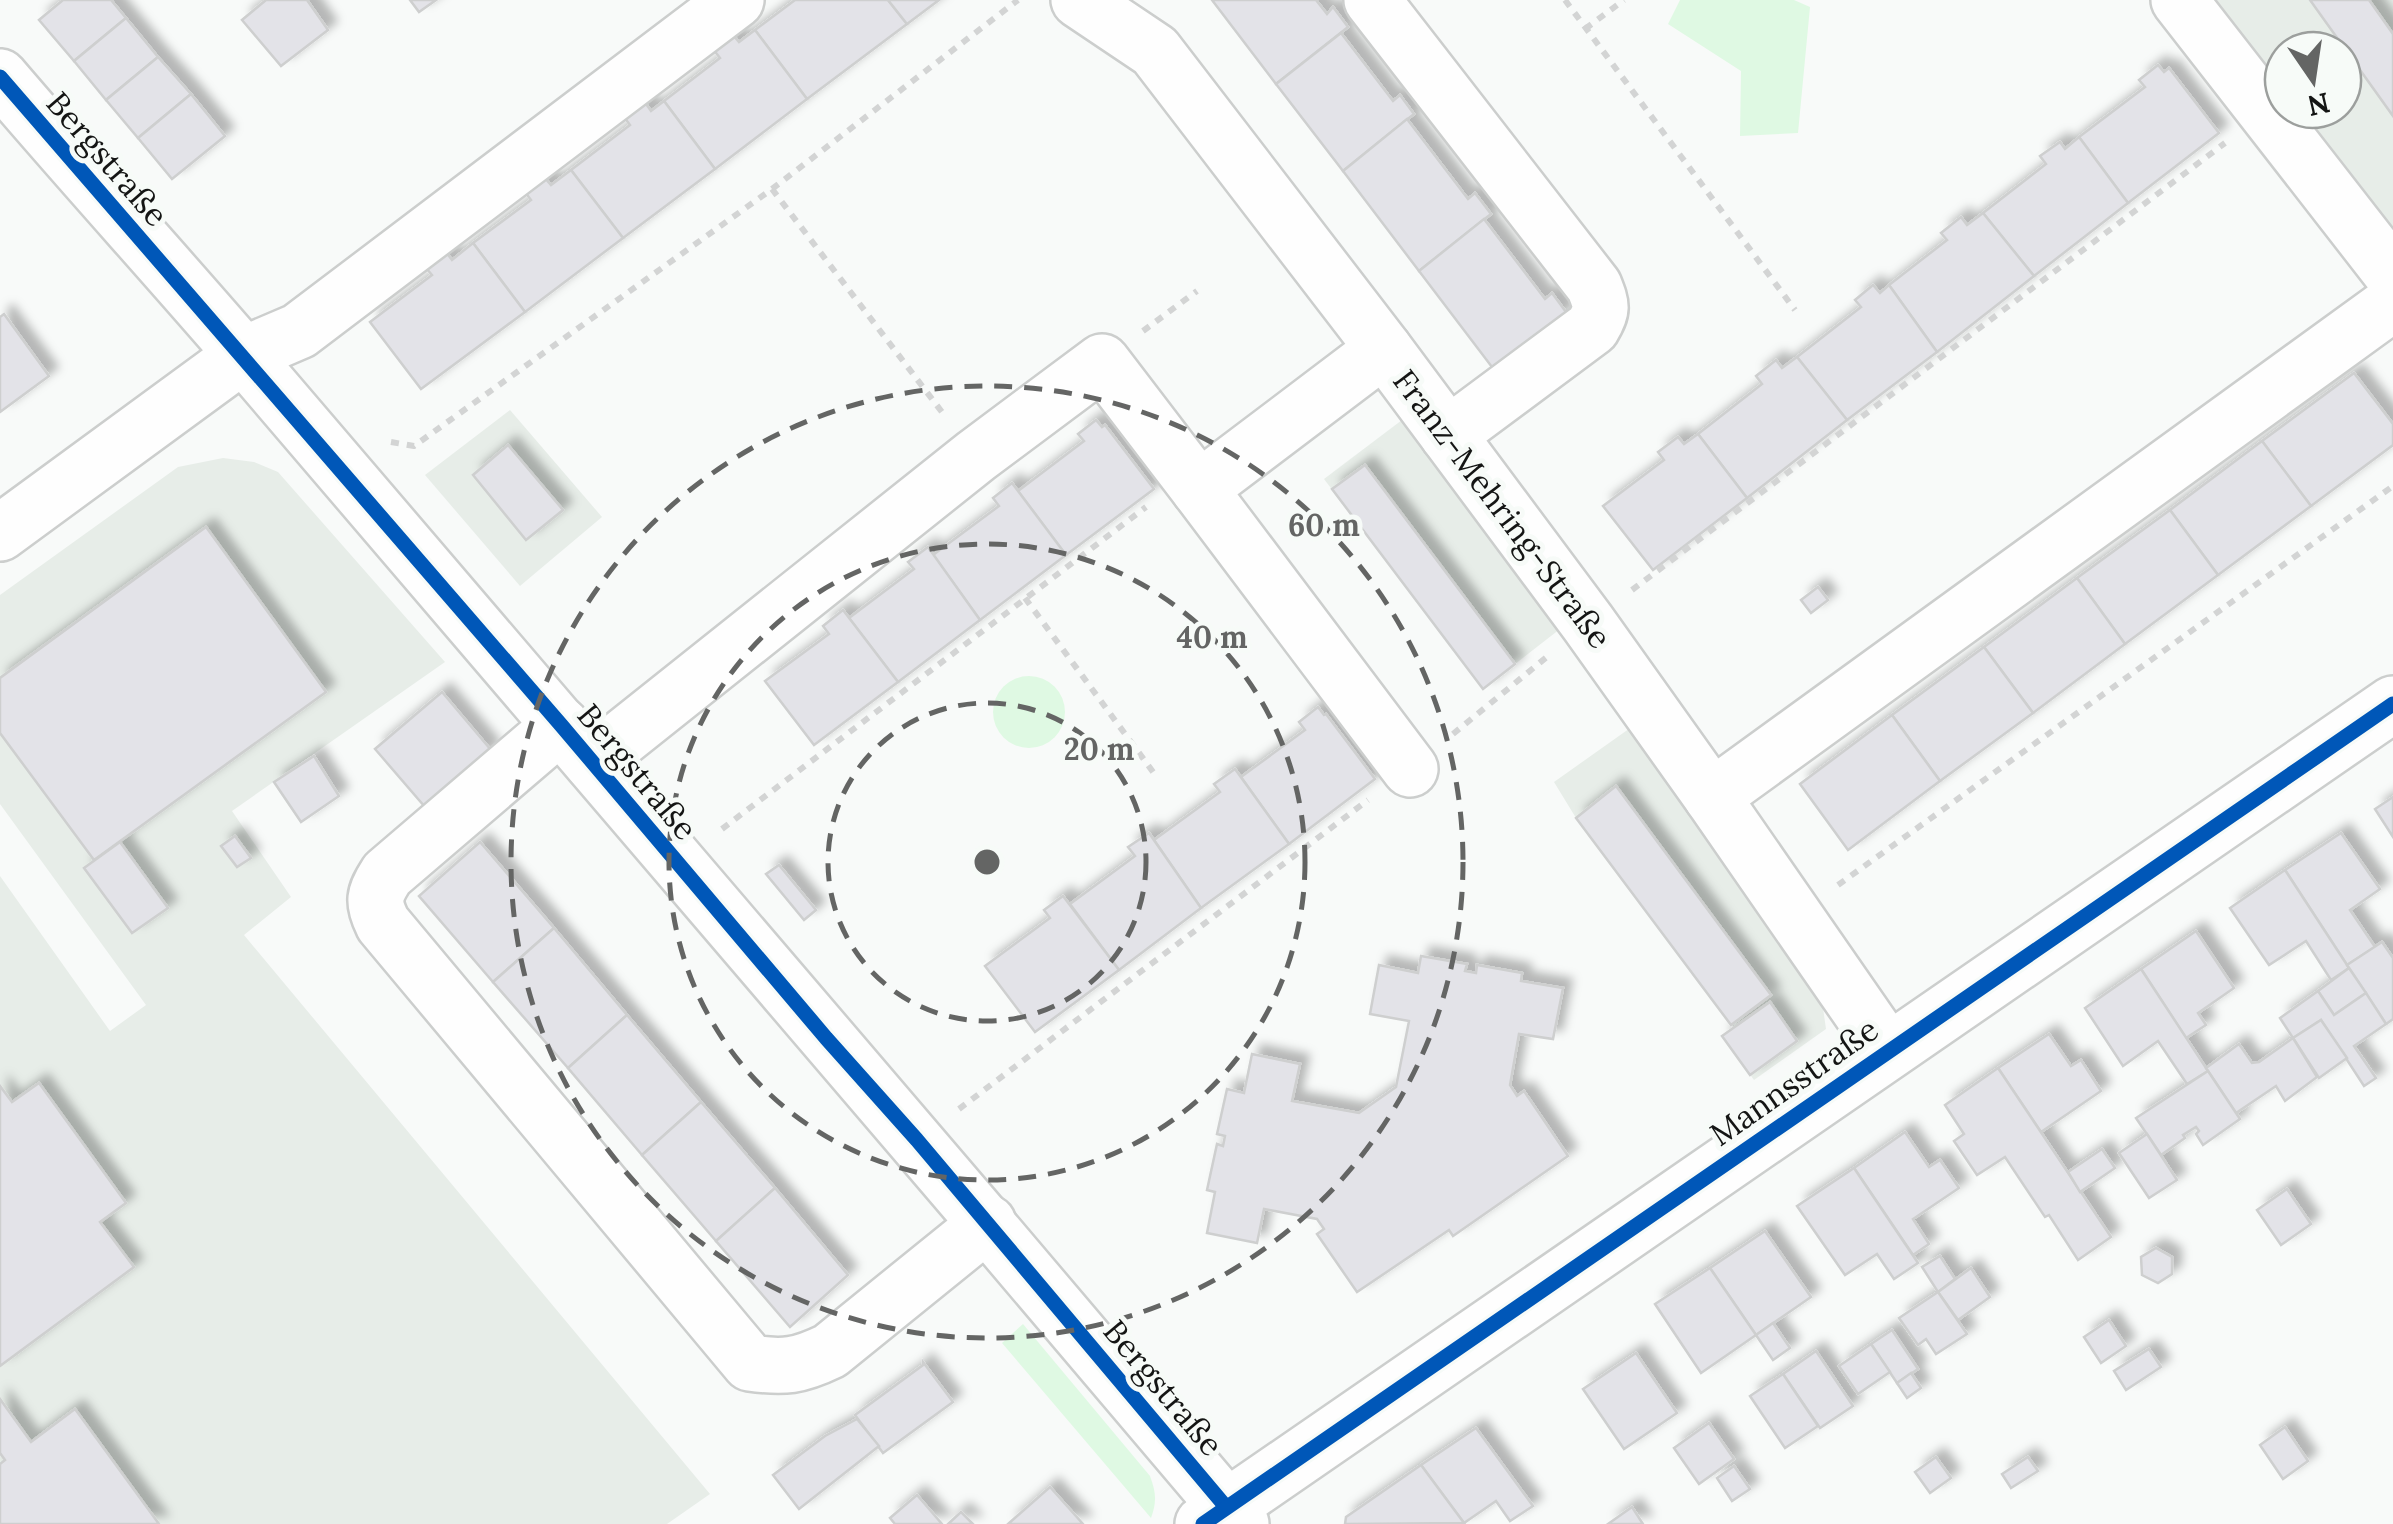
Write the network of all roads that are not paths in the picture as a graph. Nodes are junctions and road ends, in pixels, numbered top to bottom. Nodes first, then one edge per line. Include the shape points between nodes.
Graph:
1 (736, 0) edge
2 (1079, 0) edge
3 (1372, 0) edge
4 (2179, 0) edge
5 (0, 77) edge
6 (2393, 275) edge
7 (2393, 303) edge
8 (1384, 350) junction
9 (243, 355) junction
10 (1448, 436) junction
11 (1194, 482) junction
12 (0, 533) edge
13 (2393, 704) edge
14 (577, 744) junction
15 (1410, 769) road end
16 (1712, 797) junction
17 (1888, 1051) junction
18 (988, 1224) junction
19 (1224, 1518) edge

1 - 9 street via 300,332
2 - 8 street, Franz-Mehring-Straße via 1155,50
3 - 10 street via 1594,286 1601,304 1592,328
4 - 6 street
5 - 9 street, Bergstraße
7 - 16 street
8 - 10 street, Franz-Mehring-Straße
8 - 11 street
9 - 12 street
9 - 14 street, Bergstraße
10 - 16 street, Franz-Mehring-Straße
11 - 14 street via 1102,362
11 - 15 street
13 - 17 street, Mannsstraße
14 - 18 street, Bergstraße
14 - 18 street via 386,874 375,909 750,1363 804,1364 830,1352
16 - 17 street, Franz-Mehring-Straße
17 - 19 street, Mannsstraße
18 - 19 street, Bergstraße

